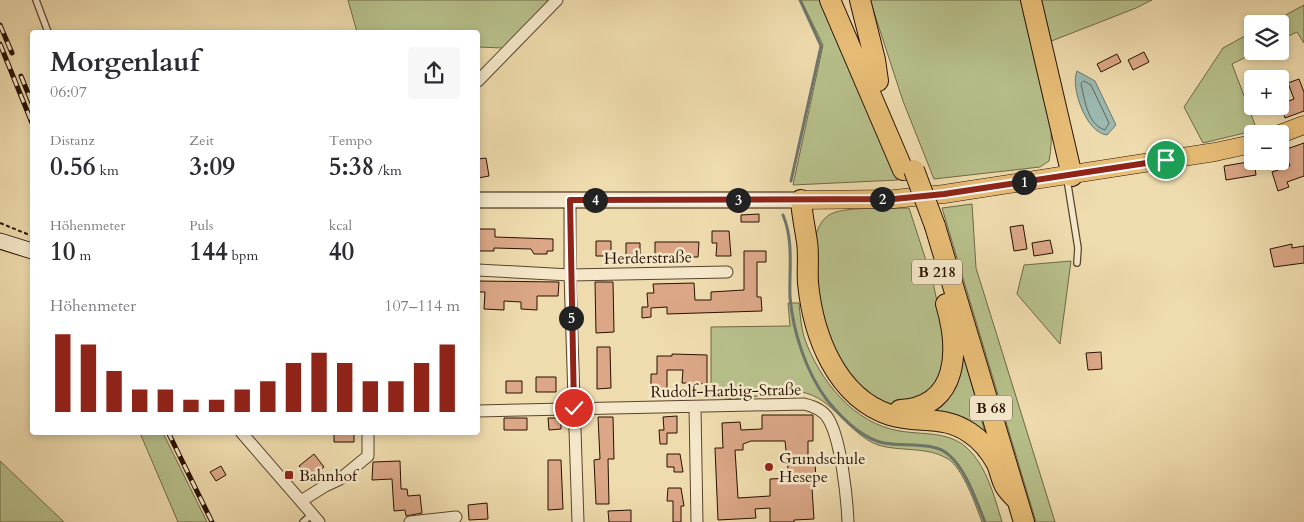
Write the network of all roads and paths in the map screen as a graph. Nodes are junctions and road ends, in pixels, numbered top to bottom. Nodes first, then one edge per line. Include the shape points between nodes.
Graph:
1 (36, 0) edge
2 (557, 0) edge
3 (830, 0) edge
4 (842, 0) edge
5 (860, 0) edge
6 (1031, 0) edge
7 (47, 30) edge
8 (480, 78) edge
9 (878, 81) junction
10 (1304, 125) edge
11 (1289, 131) edge
12 (1244, 146) edge
13 (908, 170) junction
14 (1066, 176) junction
15 (480, 200) edge
16 (570, 200) junction
17 (808, 200) junction
18 (0, 223) edge
19 (30, 235) edge
20 (0, 241) edge
21 (30, 250) edge
22 (1077, 263) dead end
23 (480, 270) edge
24 (727, 272) dead end
25 (570, 275) junction
26 (957, 318) junction
27 (695, 407) junction
28 (574, 408) junction
29 (878, 409) junction
30 (480, 411) edge
31 (244, 435) edge
32 (368, 435) edge
33 (1018, 500) junction
34 (301, 501) junction
35 (456, 517) dead end
36 (316, 518) edge
37 (303, 522) edge
38 (410, 522) edge
39 (578, 522) edge
40 (697, 522) edge
41 (848, 522) edge
42 (1024, 522) edge

1 - 7 lane
2 - 8 street
3 - 13 highway, B 68
4 - 9 highway, B 68
5 - 9 highway, B 68
6 - 14 highway via 1062,137
9 - 13 highway, B 68
10 - 11 main road
12 - 14 main road
13 - 26 highway, B 68 via 930,225
14 - 17 main road via 904,198
14 - 22 lane via 1077,240
15 - 16 street
16 - 17 street
16 - 25 street
17 - 29 highway via 808,282 823,346 849,388 869,406
18 - 19 path
20 - 21 street
23 - 25 street, Herderstraße
24 - 25 street, Herderstraße
25 - 28 street
26 - 29 highway via 954,362 948,383 934,399 920,407
26 - 33 highway, B 68
27 - 28 street, Rudolf-Harbig-Straße
27 - 40 street
27 - 41 street, Rudolf-Harbig-Straße via 804,404 822,412 829,418 837,446
28 - 30 street, Rudolf-Harbig-Straße
28 - 39 street
29 - 33 highway, B 68 via 890,415 951,422 970,433 984,445 1005,485
31 - 34 street
32 - 34 street via 368,456 346,475
33 - 42 highway, B 68
34 - 36 street
35 - 38 street
36 - 37 lane

